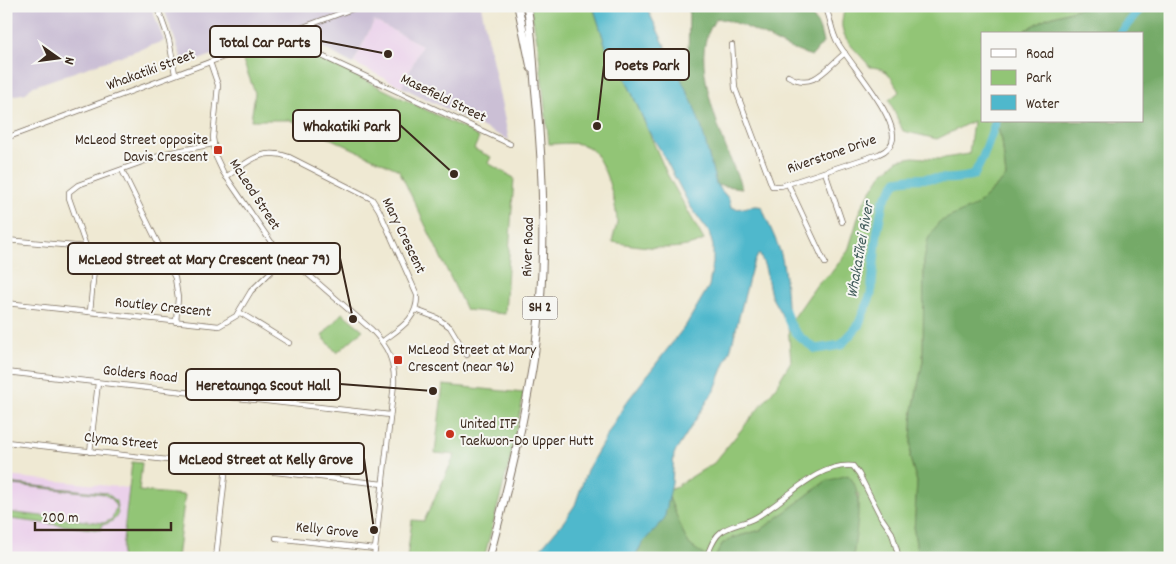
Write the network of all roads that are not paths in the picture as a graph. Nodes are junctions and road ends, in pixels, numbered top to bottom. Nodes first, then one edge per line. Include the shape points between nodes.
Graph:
1 (157, 6) edge
2 (360, 6) edge
3 (825, 6) edge
4 (521, 7) edge
5 (289, 32) junction
6 (732, 45) dead end
7 (845, 53) junction
8 (210, 62) junction
9 (175, 74) junction
10 (788, 76) dead end
11 (535, 83) junction
12 (6, 138) edge
13 (213, 144) junction
14 (510, 144) dead end
15 (122, 170) junction
16 (826, 172) junction
17 (226, 177) junction
18 (788, 184) junction
19 (842, 222) dead end
20 (6, 240) edge
21 (86, 247) junction
22 (286, 257) junction
23 (825, 263) dead end
24 (6, 303) edge
25 (416, 310) junction
26 (90, 312) junction
27 (239, 312) junction
28 (176, 322) junction
29 (383, 341) junction
30 (289, 343) dead end
31 (467, 355) dead end
32 (6, 372) edge
33 (98, 382) junction
34 (390, 415) junction
35 (6, 442) edge
36 (90, 452) junction
37 (226, 466) junction
38 (383, 484) junction
39 (276, 538) dead end
40 (375, 549) junction
41 (216, 558) edge
42 (374, 558) edge
43 (489, 558) edge
44 (706, 558) edge
45 (899, 558) edge

1 - 9 street via 169,40
2 - 5 street, Whakatiki Street
3 - 7 street, Riverstone Drive via 835,38
4 - 11 highway, River Road / SH 2
4 - 11 highway, River Road / SH 2 via 529,27
5 - 8 street, Whakatiki Street
5 - 14 street, Masefield Street via 296,44
6 - 18 street, Riverstone Drive via 734,88 768,179 774,187
7 - 10 street via 816,80 802,81
7 - 16 street, Riverstone Drive via 880,106 891,128 892,140 879,154
8 - 9 street, Whakatiki Street
8 - 13 street, McLeod Street via 218,85
9 - 12 street, Whakatiki Street
11 - 43 highway, River Road / SH 2 via 543,181 544,241 539,312 523,418
13 - 15 street via 180,149
13 - 17 street, McLeod Street
15 - 21 street via 78,185 70,192 69,198
15 - 28 street via 175,278 178,298
16 - 18 street, Riverstone Drive
16 - 19 street
17 - 22 street, McLeod Street via 261,231
17 - 25 street, Mary Crescent via 258,155 275,153 289,156 368,196 379,210 414,285
18 - 23 street
20 - 21 street
21 - 26 street via 94,269
22 - 27 street, Routley Crescent via 251,291
22 - 29 street, McLeod Street
24 - 26 street, Routley Crescent
25 - 29 street via 407,323
25 - 31 street via 450,327
26 - 28 street, Routley Crescent
27 - 28 street, Routley Crescent via 232,320 219,326
27 - 30 street
29 - 34 street, McLeod Street via 391,354 394,372
32 - 33 street, Golders Road
33 - 34 street, Golders Road
33 - 36 street
34 - 38 street, McLeod Street
35 - 36 street, Clyma Street
36 - 37 street, Clyma Street
37 - 38 street, Clyma Street
37 - 41 street
38 - 40 street, McLeod Street
39 - 40 street, Kelly Grove
40 - 42 street, McLeod Street
44 - 45 street via 722,531 754,519 815,477 845,465 853,466 859,474 892,533

